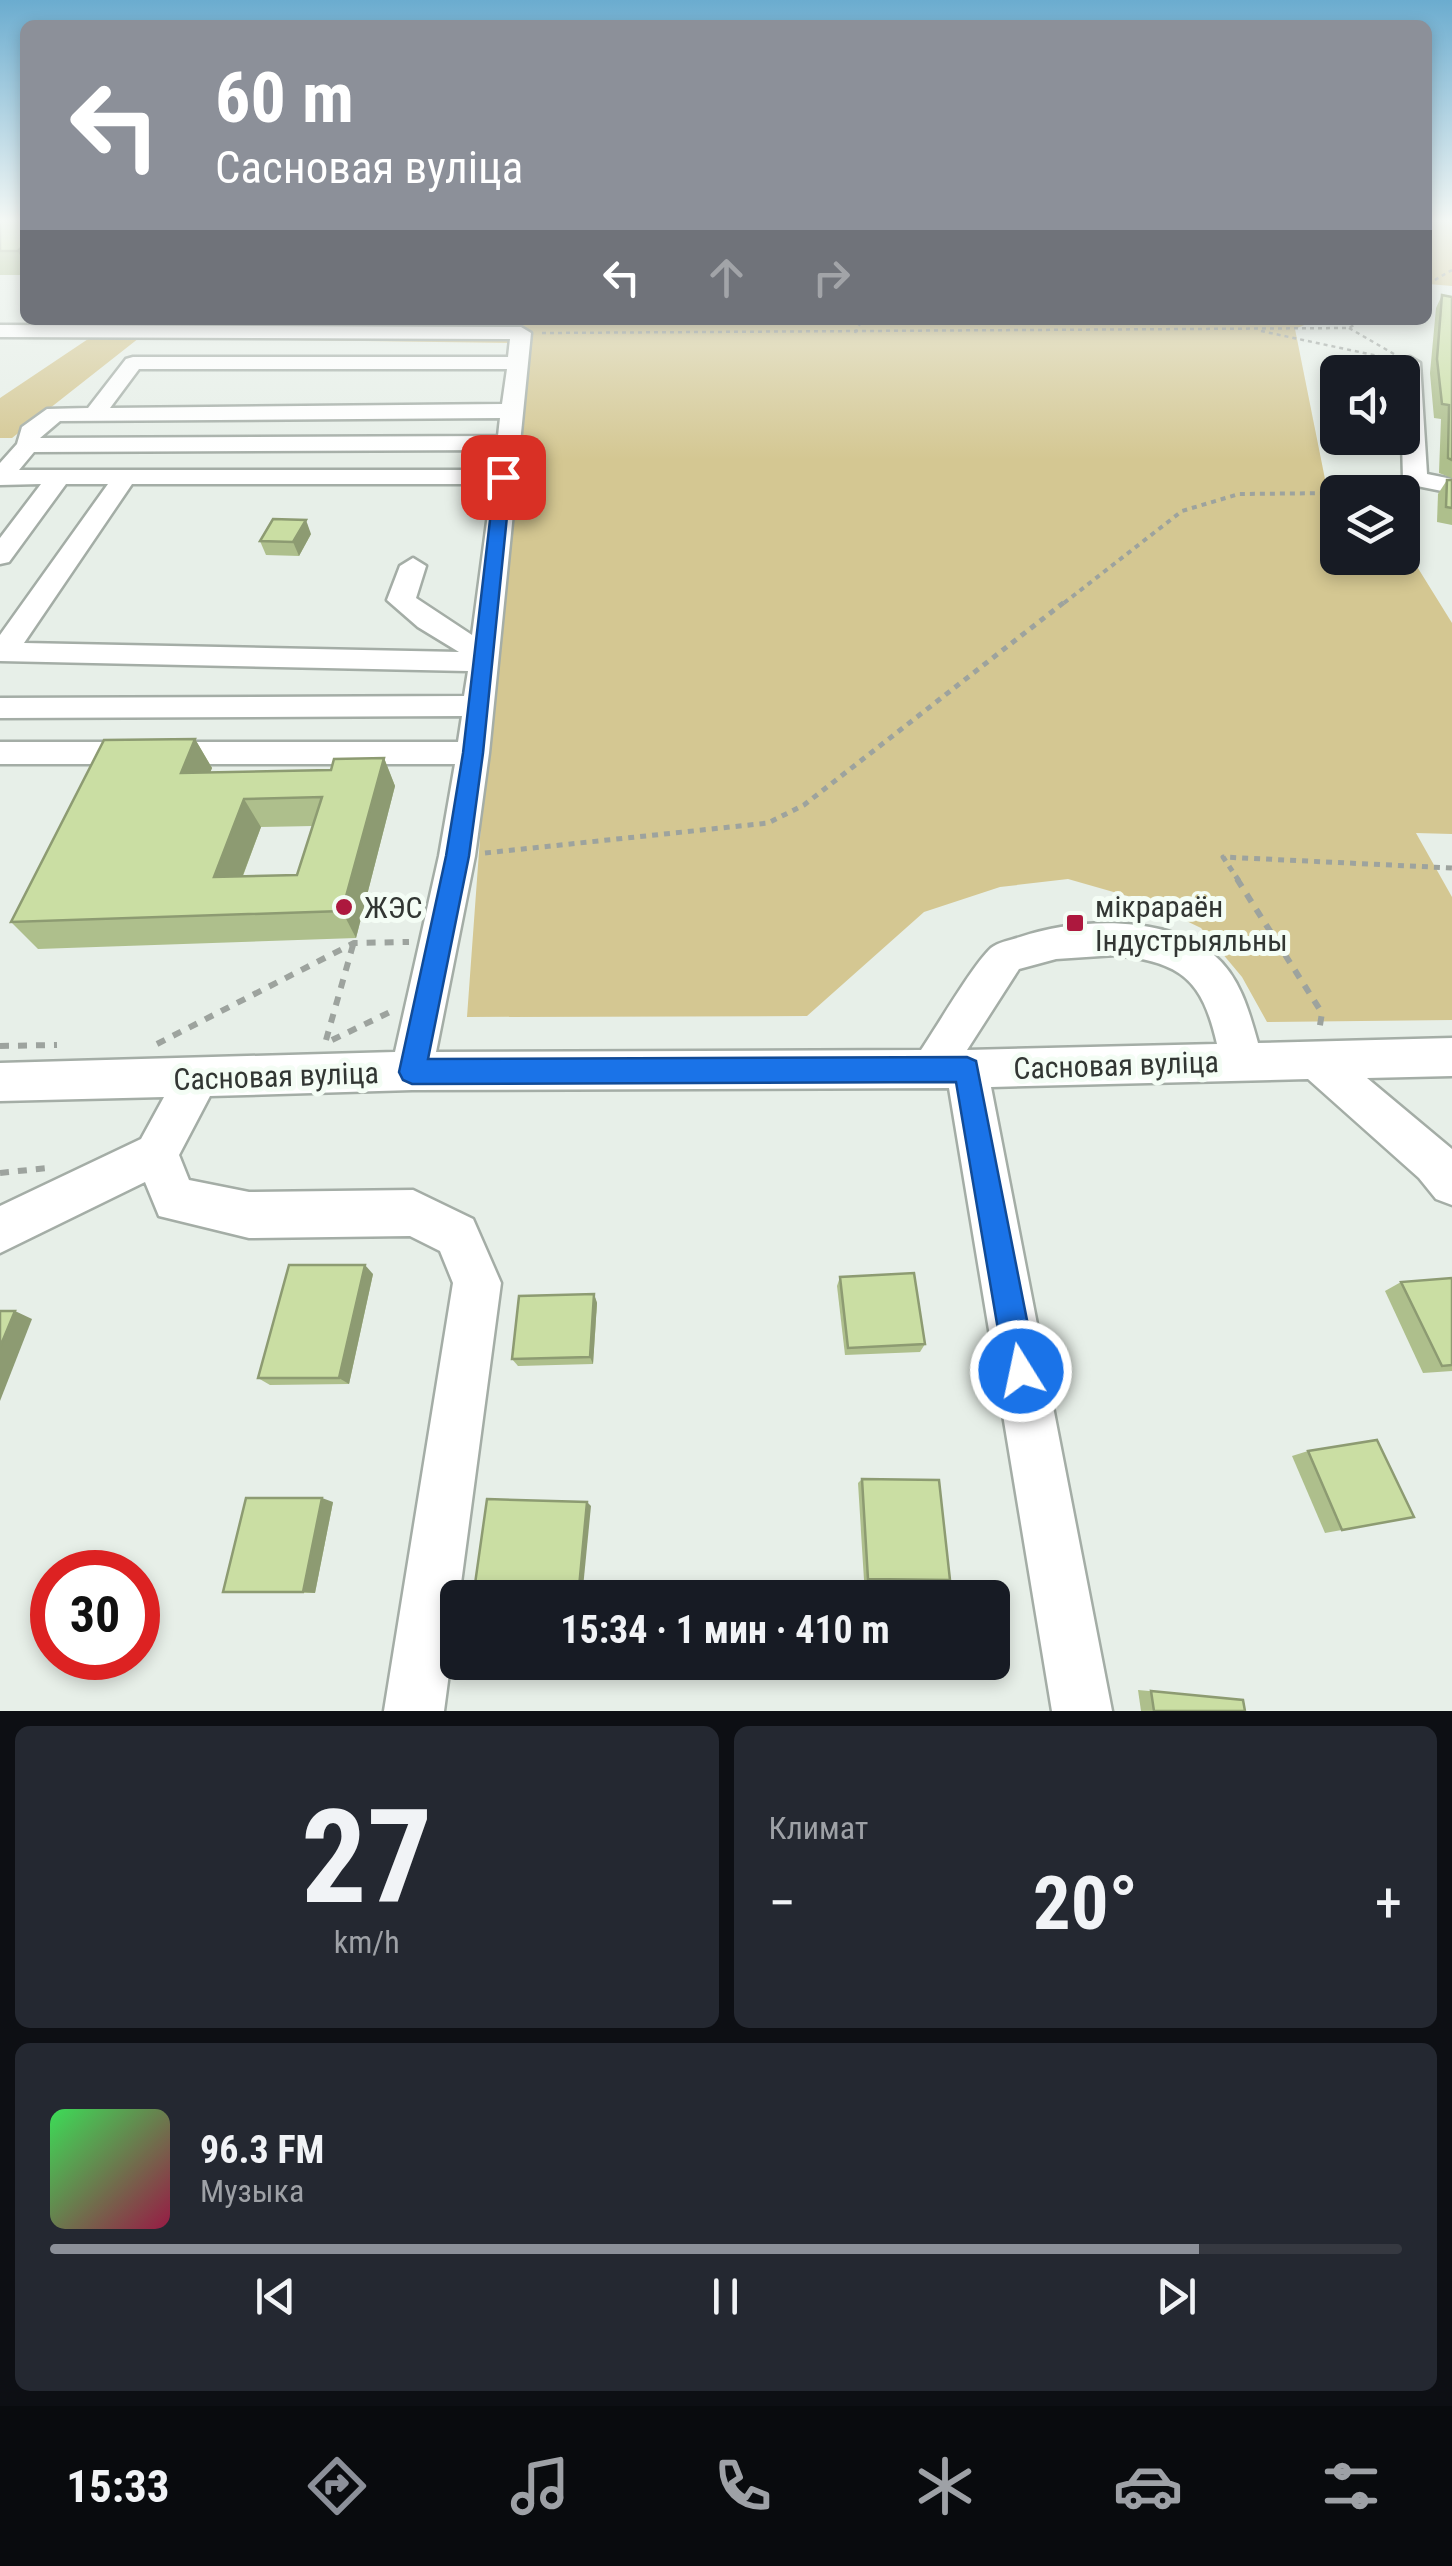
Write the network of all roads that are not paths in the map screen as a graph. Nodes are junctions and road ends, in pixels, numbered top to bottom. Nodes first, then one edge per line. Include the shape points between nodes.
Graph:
1 (20, 310) edge
2 (0, 329) edge
3 (41, 331) junction
4 (0, 352) edge
5 (512, 376) junction
6 (94, 415) junction
7 (507, 443) junction
8 (28, 445) junction
9 (1414, 455) edge
10 (1, 477) edge
11 (59, 477) junction
12 (125, 477) junction
13 (503, 477) junction
14 (1452, 486) edge
15 (0, 556) edge
16 (413, 566) dead end
17 (2, 654) edge
18 (483, 658) junction
19 (478, 706) junction
20 (0, 708) edge
21 (0, 753) edge
22 (473, 753) junction
23 (1452, 1057) edge
24 (1314, 1059) junction
25 (1242, 1061) junction
26 (186, 1062) junction
27 (950, 1069) junction
28 (412, 1072) junction
29 (0, 1082) edge
30 (156, 1154) junction
31 (1452, 1182) edge
32 (0, 1230) edge
33 (414, 1711) edge
34 (1082, 1711) edge

1 - 2 street
2 - 3 street
3 - 4 street
3 - 5 street via 145,332
5 - 6 street
5 - 6 street via 133,363 124,388
5 - 7 street
6 - 8 street via 54,414 30,432
7 - 8 street
7 - 13 street
8 - 10 street
9 - 14 street via 1415,479
10 - 11 street
11 - 12 street
11 - 15 street
12 - 13 street
12 - 17 street
13 - 18 street
16 - 18 street via 401,600
17 - 18 street
18 - 19 street
19 - 20 street
19 - 22 street
21 - 22 street
22 - 28 street
23 - 24 street, Сасновая вуліца
24 - 25 street, Сасновая вуліца
24 - 31 street
25 - 27 street, Сасновая вуліца
25 - 27 street via 1218,984 1205,968 1179,951 1145,943 1080,941 1006,958
26 - 28 street, Сасновая вуліца
26 - 29 street, Сасновая вуліца
26 - 30 street
27 - 28 street, Сасновая вуліца
27 - 34 street
30 - 32 street
30 - 33 street via 175,1200 249,1216 413,1213 458,1235 477,1283

